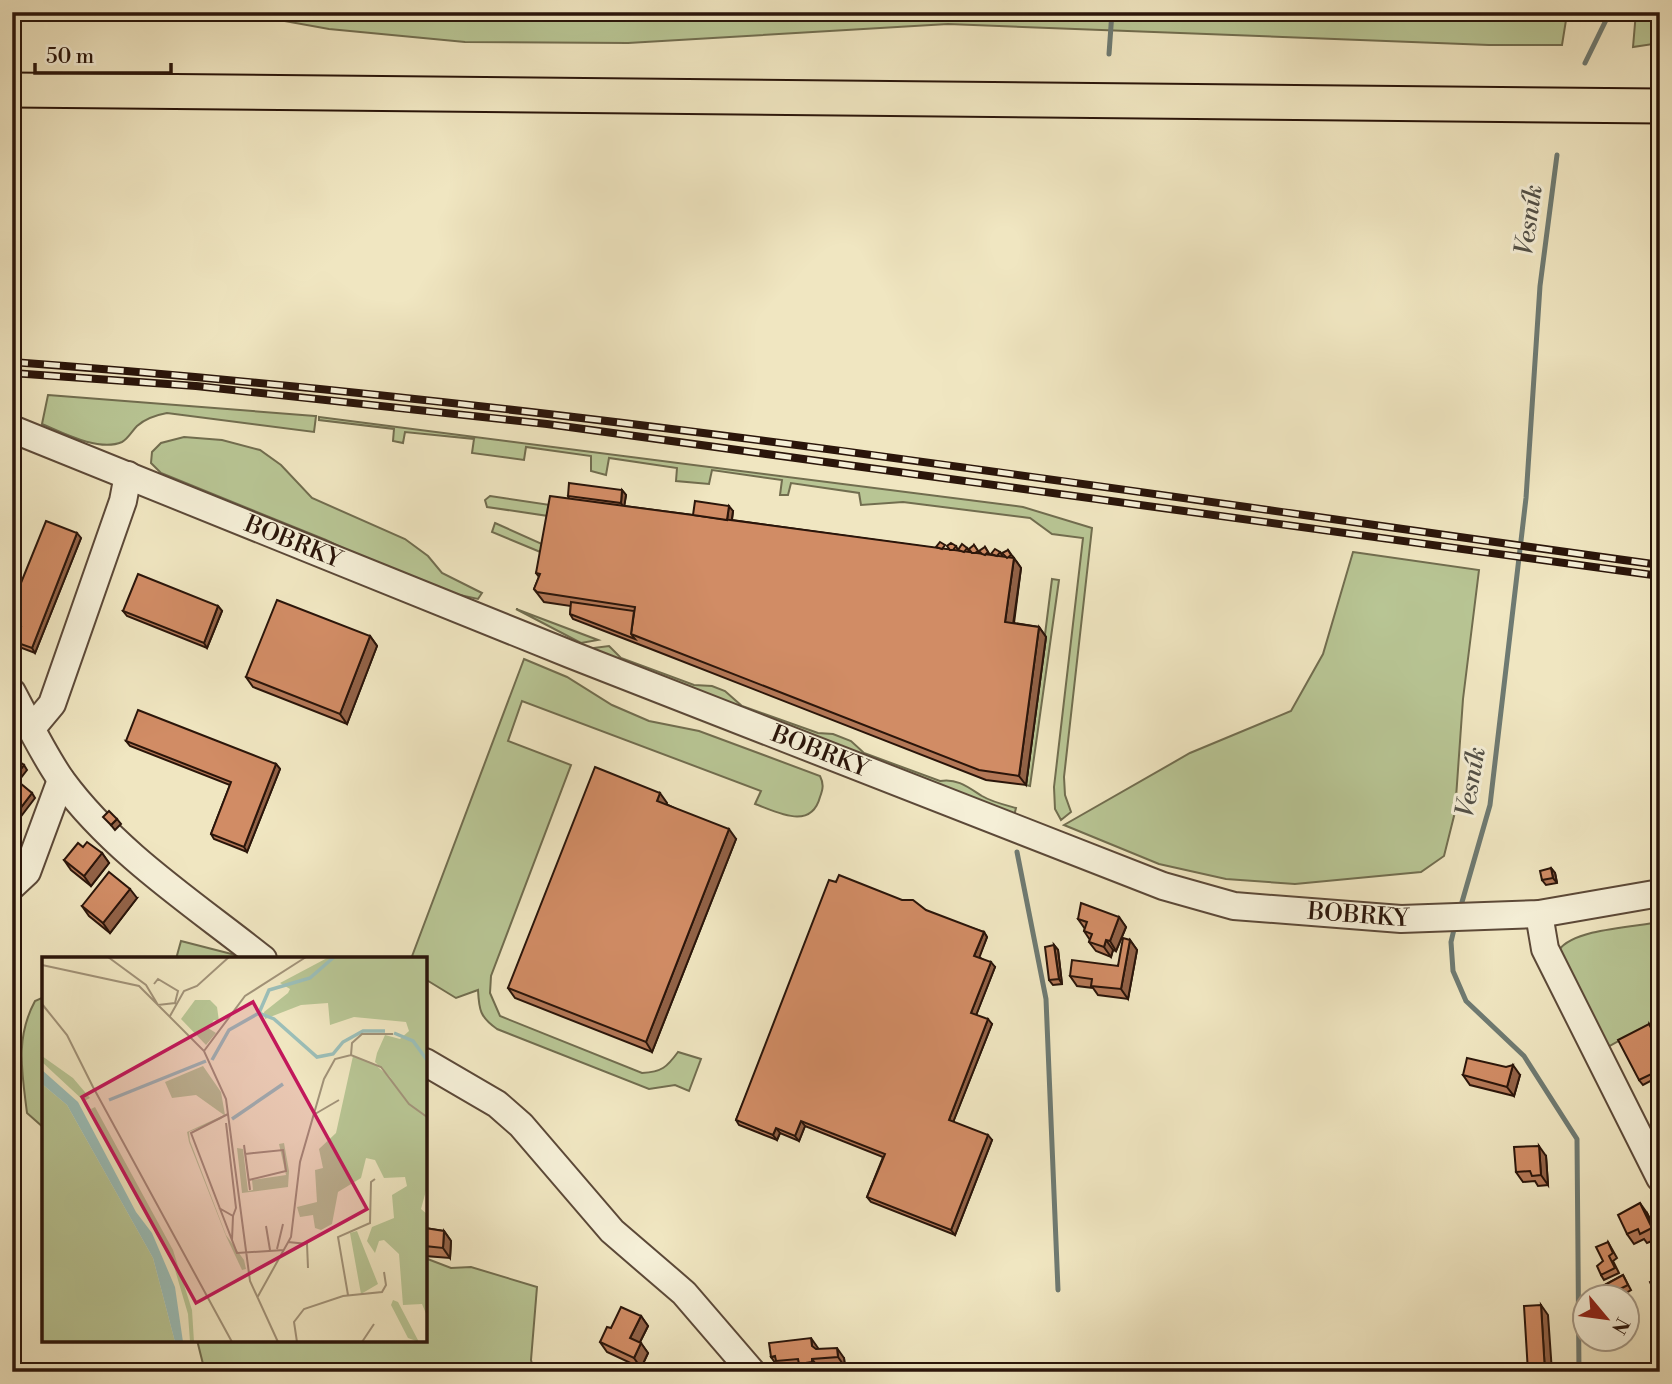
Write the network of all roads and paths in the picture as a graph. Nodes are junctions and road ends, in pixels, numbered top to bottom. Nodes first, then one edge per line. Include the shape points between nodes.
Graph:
1 (12, 90) edge
2 (1660, 106) edge
3 (12, 429) edge
4 (128, 475) junction
5 (12, 692) edge
6 (32, 728) junction
7 (61, 780) junction
8 (12, 886) edge
9 (1660, 893) edge
10 (1538, 914) junction
11 (261, 957) edge
12 (427, 1063) edge
13 (1660, 1178) edge
14 (752, 1372) edge

1 - 2 main road
3 - 4 street, BOBRKY
4 - 6 street via 52,704
4 - 10 street, BOBRKY via 1163,886 1234,906 1401,919
5 - 6 street
6 - 7 street
7 - 8 street via 27,872
7 - 11 street via 119,843
9 - 10 street, BOBRKY
10 - 13 street via 1545,949
12 - 14 street via 487,1098 521,1125 612,1231 684,1293

